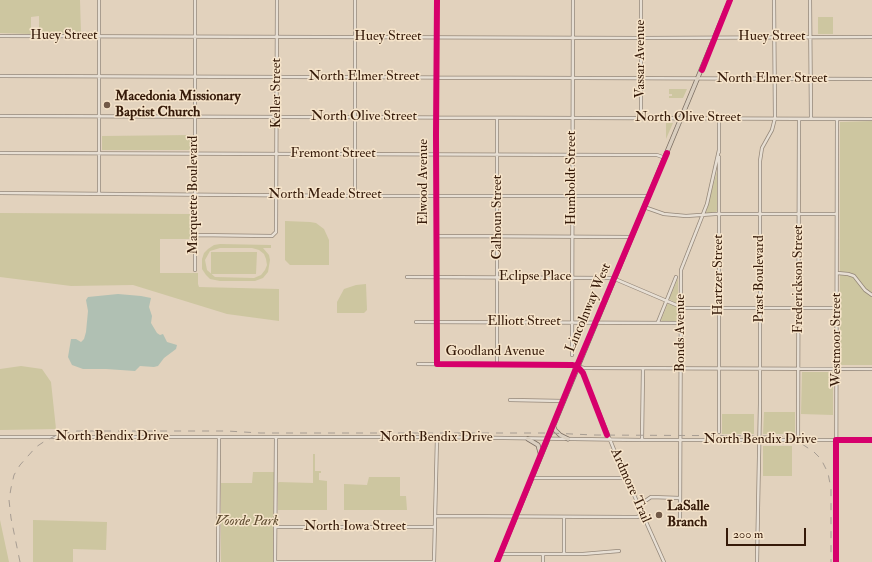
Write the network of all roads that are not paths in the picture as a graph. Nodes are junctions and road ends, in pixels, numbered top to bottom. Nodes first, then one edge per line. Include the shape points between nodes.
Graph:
1 (99, 0) edge
2 (195, 0) edge
3 (277, 0) edge
4 (355, 0) edge
5 (437, 0) edge
6 (573, 0) edge
7 (641, 0) edge
8 (730, 0) edge
9 (774, 0) edge
10 (810, 0) edge
11 (0, 36) edge
12 (99, 36) junction
13 (195, 36) junction
14 (277, 36) junction
15 (356, 37) junction
16 (437, 37) junction
17 (572, 37) junction
18 (714, 37) junction
19 (775, 37) junction
20 (810, 37) junction
21 (872, 37) edge
22 (641, 38) junction
23 (0, 76) edge
24 (99, 76) junction
25 (195, 77) junction
26 (277, 77) junction
27 (355, 77) junction
28 (437, 77) junction
29 (572, 78) junction
30 (641, 78) junction
31 (698, 78) junction
32 (775, 79) junction
33 (811, 79) junction
34 (872, 79) edge
35 (0, 116) edge
36 (100, 116) junction
37 (195, 116) junction
38 (277, 117) junction
39 (355, 117) junction
40 (436, 118) junction
41 (497, 118) junction
42 (572, 118) junction
43 (641, 118) junction
44 (682, 118) junction
45 (719, 118) junction
46 (775, 118) junction
47 (799, 119) junction
48 (811, 119) junction
49 (837, 119) junction
50 (872, 119) edge
51 (719, 150) junction
52 (0, 153) edge
53 (99, 153) junction
54 (195, 153) junction
55 (277, 154) junction
56 (355, 154) junction
57 (436, 154) junction
58 (498, 155) junction
59 (572, 155) junction
60 (665, 158) junction
61 (0, 193) edge
62 (99, 194) junction
63 (194, 194) junction
64 (276, 195) junction
65 (436, 195) junction
66 (498, 195) junction
67 (572, 195) junction
68 (355, 196) junction
69 (649, 196) junction
70 (644, 207) junction
71 (719, 214) junction
72 (760, 214) junction
73 (799, 214) junction
74 (837, 214) junction
75 (703, 216) junction
76 (194, 235) junction
77 (436, 236) junction
78 (498, 236) junction
79 (572, 236) junction
80 (632, 237) junction
81 (194, 270) dead end
82 (837, 273) junction
83 (407, 277) dead end
84 (437, 277) junction
85 (498, 277) junction
86 (676, 277) dead end
87 (572, 278) junction
88 (615, 279) junction
89 (872, 296) edge
90 (667, 301) junction
91 (681, 307) junction
92 (719, 308) junction
93 (760, 308) junction
94 (798, 308) junction
95 (837, 308) junction
96 (416, 322) dead end
97 (437, 322) junction
98 (498, 322) junction
99 (572, 322) junction
100 (597, 322) junction
101 (658, 322) junction
102 (681, 323) junction
103 (572, 355) dead end
104 (418, 364) dead end
105 (437, 364) junction
106 (497, 364) junction
107 (577, 366) junction
108 (643, 368) junction
109 (680, 368) junction
110 (719, 368) junction
111 (760, 368) junction
112 (798, 369) junction
113 (837, 369) junction
114 (872, 369) edge
115 (510, 400) dead end
116 (564, 400) junction
117 (553, 426) junction
118 (719, 432) dead end
119 (0, 437) edge
120 (219, 437) junction
121 (276, 437) junction
122 (437, 437) junction
123 (528, 438) junction
124 (548, 439) junction
125 (568, 439) junction
126 (609, 439) junction
127 (642, 440) junction
128 (680, 440) junction
129 (759, 440) junction
130 (798, 440) junction
131 (836, 440) junction
132 (872, 440) edge
133 (541, 456) junction
134 (532, 478) junction
135 (626, 478) junction
136 (680, 498) junction
137 (638, 506) junction
138 (643, 515) junction
139 (435, 516) junction
140 (516, 516) junction
141 (564, 517) junction
142 (680, 521) dead end
143 (275, 527) junction
144 (435, 527) junction
145 (619, 551) dead end
146 (500, 554) junction
147 (543, 554) junction
148 (564, 554) junction
149 (218, 562) edge
150 (275, 562) edge
151 (434, 562) edge
152 (497, 562) edge
153 (543, 562) edge
154 (664, 562) edge
155 (757, 562) edge
156 (836, 562) edge

1 - 12 street
2 - 13 street, Marquette Boulevard
3 - 14 street, Keller Street
4 - 15 street
5 - 16 street, Elwood Avenue
6 - 17 street, Humboldt Street
7 - 22 street, Vassar Avenue
8 - 18 main road, Lincolnway West
9 - 19 street, Prast Boulevard
10 - 20 street
11 - 12 street, Huey Street
12 - 13 street, Huey Street
12 - 24 street
13 - 14 street, Huey Street
13 - 25 street, Marquette Boulevard
14 - 15 street, Huey Street
14 - 26 street, Keller Street
15 - 16 street, Huey Street
15 - 27 street
16 - 17 street, Huey Street
16 - 28 street, Elwood Avenue
17 - 22 street, Huey Street
17 - 29 street, Humboldt Street
18 - 19 street, Huey Street
18 - 22 street, Huey Street
18 - 31 main road, Lincolnway West
19 - 20 street, Huey Street
19 - 32 street, Prast Boulevard
20 - 21 street, Huey Street
20 - 33 street
22 - 30 street, Vassar Avenue
23 - 24 street, North Elmer Street
24 - 25 street, North Elmer Street
24 - 36 street
25 - 26 street, North Elmer Street
25 - 37 street, Marquette Boulevard
26 - 27 street, North Elmer Street
26 - 38 street, Keller Street
27 - 28 street, North Elmer Street
27 - 39 street
28 - 29 street, North Elmer Street
28 - 40 street, Elwood Avenue
29 - 30 street, North Elmer Street
29 - 42 street, Humboldt Street
30 - 31 street, North Elmer Street
30 - 43 street, Vassar Avenue
31 - 32 street, North Elmer Street
31 - 44 main road, Lincolnway West
32 - 33 street, North Elmer Street
32 - 46 street, Prast Boulevard
33 - 34 street, North Elmer Street
33 - 48 street
35 - 36 street, North Olive Street
36 - 37 street, North Olive Street
36 - 53 street
37 - 38 street, North Olive Street
37 - 54 street, Marquette Boulevard
38 - 39 street, North Olive Street
38 - 55 street, Keller Street
39 - 40 street, North Olive Street
39 - 56 street
40 - 41 street, North Olive Street
40 - 57 street, Elwood Avenue
41 - 42 street, North Olive Street
41 - 58 street, Calhoun Street
42 - 43 street, North Olive Street
42 - 59 street, Humboldt Street
43 - 44 street, North Olive Street
44 - 45 street, North Olive Street
44 - 60 main road, Lincolnway West
45 - 46 street, North Olive Street
45 - 51 street, Hartzer Street
46 - 47 street, North Olive Street
46 - 72 street, Prast Boulevard via 761,153
47 - 48 street, North Olive Street
47 - 73 street, Frederickson Street
48 - 49 street, North Olive Street
49 - 50 street, North Olive Street
49 - 74 street, Westmoor Street
51 - 71 street, Hartzer Street
51 - 75 street, Bonds Avenue
52 - 53 street, Fremont Street
53 - 54 street, Fremont Street
53 - 62 street
54 - 55 street, Fremont Street
54 - 63 street, Marquette Boulevard
55 - 56 street, Fremont Street
55 - 64 street, Keller Street
56 - 57 street, Fremont Street
56 - 68 street
57 - 58 street, Fremont Street
57 - 65 street, Elwood Avenue
58 - 59 street, Fremont Street
58 - 66 street, Calhoun Street
59 - 60 street, Fremont Street via 657,155
59 - 67 street, Humboldt Street
60 - 69 main road, Lincolnway West
61 - 62 street, North Meade Street
62 - 63 street, North Meade Street
63 - 64 street, North Meade Street
63 - 76 street, Marquette Boulevard
64 - 68 street, North Meade Street
64 - 76 street, Keller Street via 275,234 272,236
65 - 66 street, North Meade Street
65 - 68 street, North Meade Street
65 - 77 street, Elwood Avenue
66 - 67 street, North Meade Street
66 - 78 street, Calhoun Street
67 - 69 street, North Meade Street
67 - 79 street, Humboldt Street
69 - 70 main road, Lincolnway West
70 - 75 street via 674,216
70 - 80 main road, Lincolnway West
71 - 72 street
71 - 75 street
71 - 92 street, Hartzer Street
72 - 73 street
72 - 93 street, Prast Boulevard
73 - 74 street
73 - 94 street, Frederickson Street
74 - 82 street, Westmoor Street
75 - 91 street, Bonds Avenue via 680,270
76 - 81 street, Marquette Boulevard
77 - 78 street
77 - 84 street, Elwood Avenue
78 - 79 street
78 - 85 street, Calhoun Street
79 - 80 street
79 - 87 street, Humboldt Street
80 - 88 main road, Lincolnway West
82 - 89 street via 852,275
82 - 95 street, Westmoor Street
83 - 84 street, Eclipse Place
84 - 85 street, Eclipse Place
84 - 97 street, Elwood Avenue
85 - 87 street, Eclipse Place
85 - 98 street, Calhoun Street
86 - 90 street, Bonds Avenue
87 - 88 street, Eclipse Place
87 - 99 street, Humboldt Street
88 - 90 street, Eclipse Place
88 - 100 main road, Lincolnway West
90 - 91 street, Eclipse Place
90 - 101 street, Bonds Avenue
91 - 92 street, Eclipse Place
91 - 102 street, Bonds Avenue
92 - 93 street, Eclipse Place
92 - 110 street, Hartzer Street
93 - 94 street, Eclipse Place
93 - 111 street, Prast Boulevard
94 - 95 street, Eclipse Place
94 - 112 street, Frederickson Street
95 - 113 street, Westmoor Street
96 - 97 street, Elliott Street
97 - 98 street, Elliott Street
97 - 105 street, Elwood Avenue
98 - 99 street, Elliott Street
98 - 106 street, Calhoun Street
99 - 100 street, Elliott Street
99 - 103 street, Humboldt Street
100 - 101 street, Elliott Street
100 - 107 main road, Lincolnway West
101 - 102 street, Elliott Street
102 - 109 street, Bonds Avenue
104 - 105 street, Goodland Avenue
105 - 106 street, Goodland Avenue
106 - 107 street, Goodland Avenue
107 - 108 street, Goodland Avenue
107 - 116 main road, Lincolnway West
107 - 126 street, Ardmore Trail via 583,373
108 - 109 street, Goodland Avenue
108 - 127 street
109 - 110 street, Goodland Avenue
109 - 128 street, Bonds Avenue
110 - 111 street, Goodland Avenue
110 - 118 street, Hartzer Street
111 - 112 street, Goodland Avenue
111 - 129 street, Prast Boulevard
112 - 113 street, Goodland Avenue
112 - 130 street, Frederickson Street
113 - 114 street, Goodland Avenue
113 - 131 street, Westmoor Street
115 - 116 street
116 - 117 main road, Lincolnway West
117 - 124 main road, Lincolnway West
117 - 125 main road via 560,435
119 - 120 street, North Bendix Drive
120 - 121 street, North Bendix Drive
120 - 149 street
121 - 122 street, North Bendix Drive
121 - 143 street
122 - 123 street, North Bendix Drive
122 - 139 street
123 - 124 street, North Bendix Drive
123 - 133 main road via 538,445
124 - 125 street, North Bendix Drive
124 - 133 main road, Lincolnway West
125 - 126 street, North Bendix Drive
126 - 127 street, North Bendix Drive
126 - 135 street, Ardmore Trail
127 - 128 street, North Bendix Drive
128 - 129 street, North Bendix Drive
128 - 136 street, Bonds Avenue
129 - 130 street, North Bendix Drive
129 - 155 street, Prast Boulevard
130 - 131 street, North Bendix Drive
131 - 132 street, North Bendix Drive
131 - 156 street, Westmoor Street
133 - 134 main road, Lincolnway West
134 - 135 street
134 - 140 main road, Lincolnway West
135 - 137 street, Ardmore Trail
136 - 137 street via 651,497
136 - 142 street, Bonds Avenue
137 - 138 street, Ardmore Trail
138 - 141 street
138 - 154 street, Ardmore Trail
139 - 140 street
139 - 144 street
140 - 141 street
140 - 146 main road, Lincolnway West
141 - 148 street
143 - 144 street, North Iowa Street
143 - 150 street
144 - 151 street
145 - 148 street
146 - 147 street
146 - 152 main road, Lincolnway West
147 - 148 street
147 - 153 street
150 - 151 street

